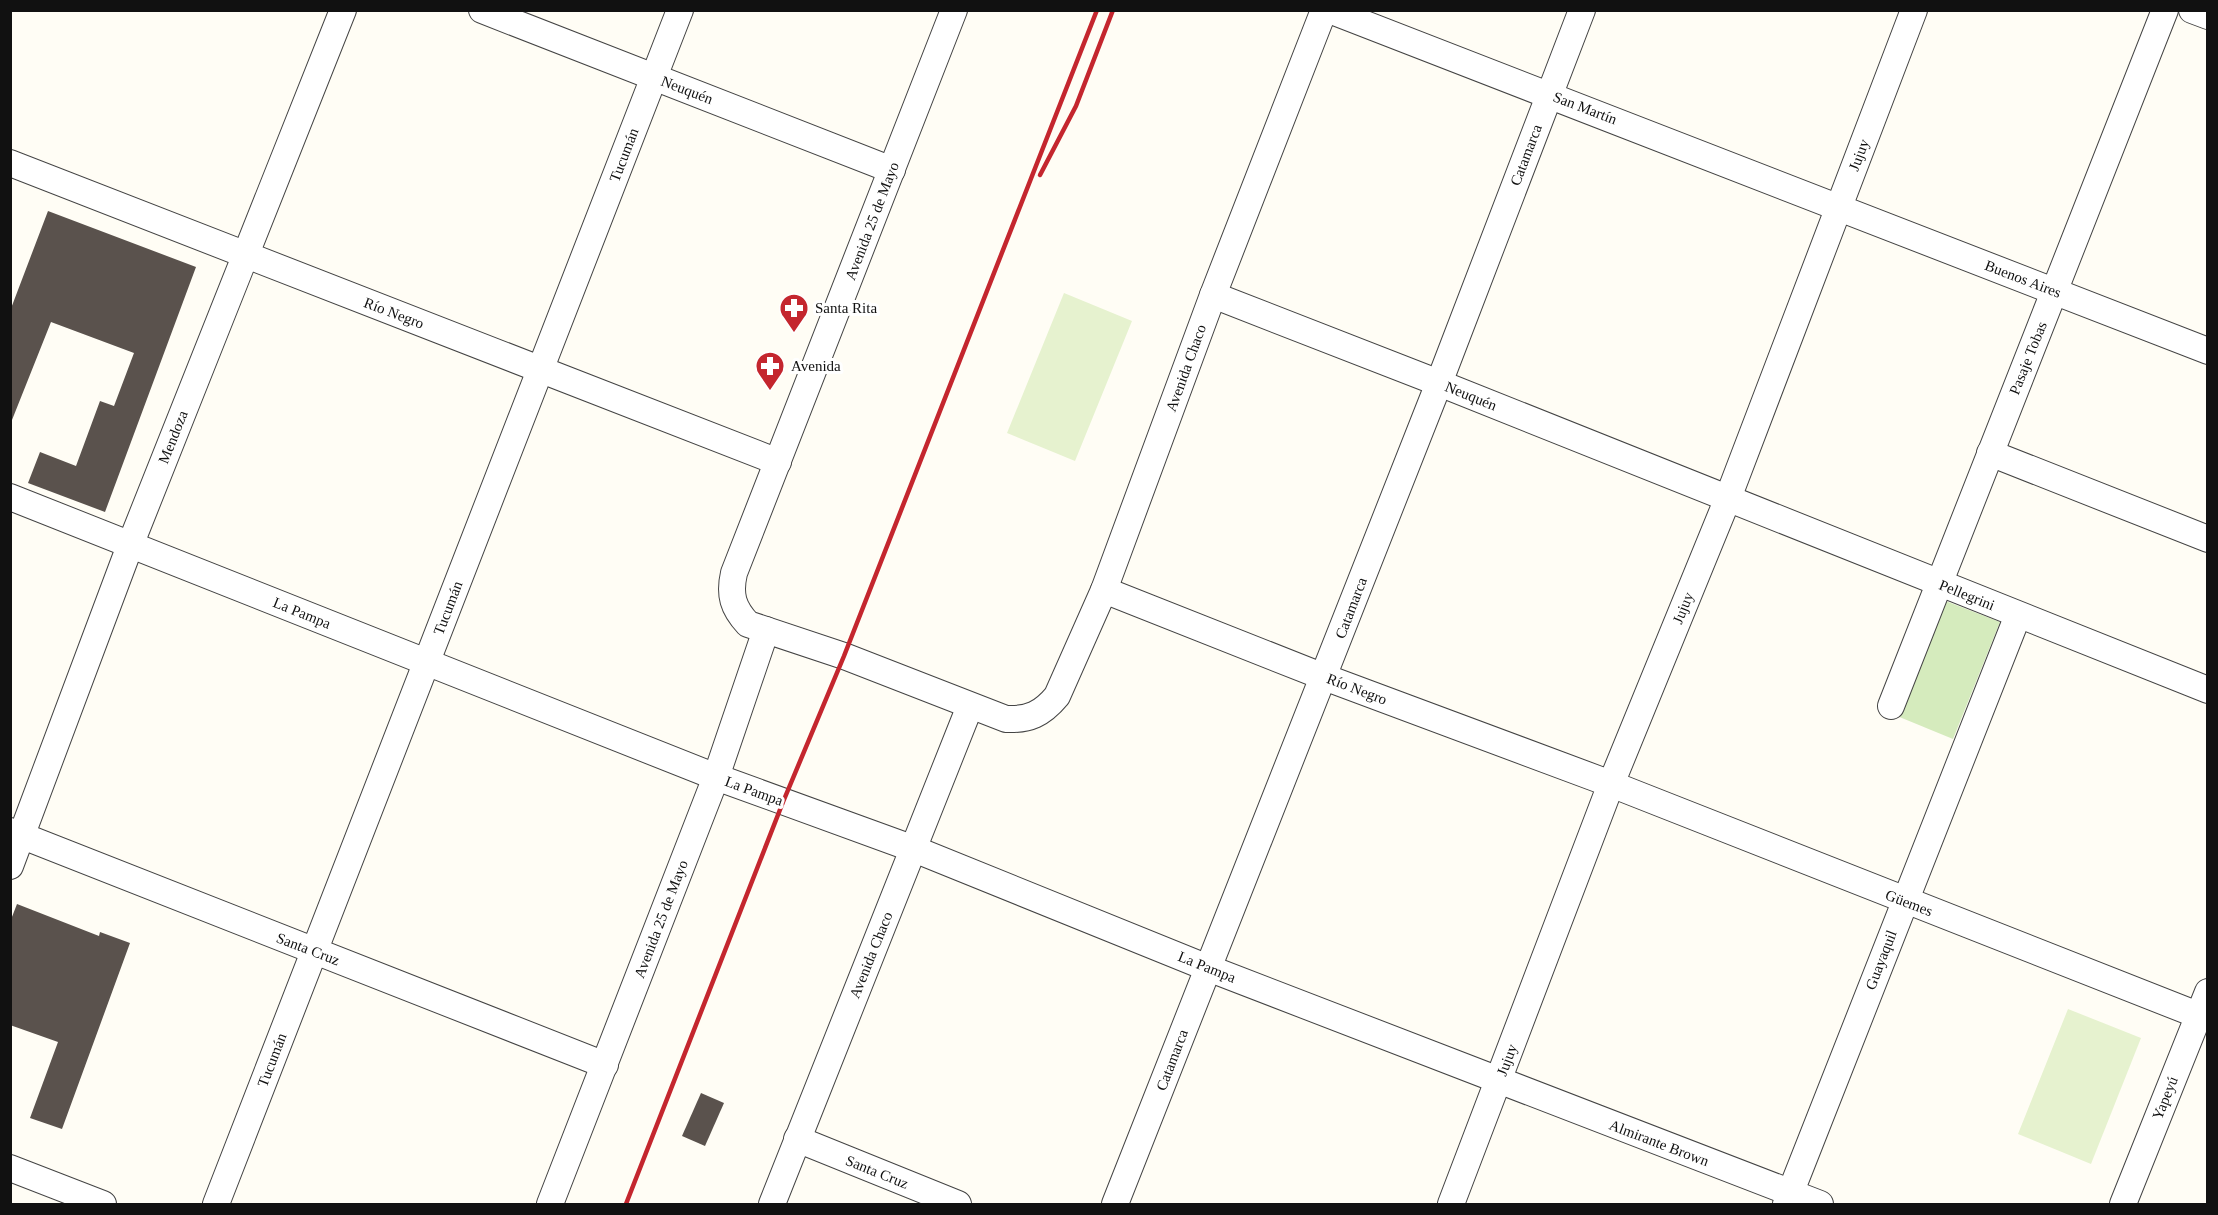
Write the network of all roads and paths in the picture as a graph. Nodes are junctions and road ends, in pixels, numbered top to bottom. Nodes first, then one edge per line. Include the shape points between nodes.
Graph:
1 (343, 10) edge
2 (482, 10) edge
3 (680, 10) edge
4 (954, 10) edge
5 (1324, 10) edge
6 (1329, 10) edge
7 (1582, 10) edge
8 (1914, 10) edge
9 (2165, 10) edge
10 (2192, 10) edge
11 (2208, 16) edge
12 (654, 77) junction
13 (1550, 95) junction
14 (10, 163) edge
15 (892, 170) junction
16 (1839, 207) junction
17 (246, 255) junction
18 (2054, 291) junction
19 (1213, 295) junction
20 (2208, 351) edge
21 (541, 370) junction
22 (1439, 383) junction
23 (1990, 453) junction
24 (778, 462) junction
25 (10, 497) edge
26 (1728, 498) junction
27 (2208, 538) edge
28 (131, 543) junction
29 (1939, 584) junction
30 (1104, 590) junction
31 (2018, 615) junction
32 (766, 630) junction
33 (426, 663) junction
34 (1324, 676) junction
35 (2208, 690) edge
36 (970, 706) junction
37 (1891, 706) dead end
38 (716, 777) junction
39 (1611, 784) junction
40 (16, 833) edge
41 (914, 849) junction
42 (10, 866) edge
43 (1904, 901) junction
44 (314, 952) junction
45 (1208, 968) junction
46 (2208, 992) edge
47 (2203, 1017) edge
48 (605, 1065) junction
49 (1499, 1082) junction
50 (797, 1139) junction
51 (10, 1168) edge
52 (1788, 1199) edge
53 (103, 1204) edge
54 (216, 1204) edge
55 (550, 1204) edge
56 (772, 1204) edge
57 (958, 1204) edge
58 (1115, 1204) edge
59 (1451, 1204) edge
60 (1820, 1204) edge
61 (2123, 1204) edge

1 - 17 street, Mendoza
2 - 12 street, Neuquén
3 - 12 street, Tucumán
4 - 15 street, Avenida 25 de Mayo
5 - 19 street, Avenida Chaco
6 - 13 street, San Martín
7 - 13 street, Catamarca
8 - 16 street, Jujuy
9 - 18 street, Pasaje Tobas
10 - 11 street
12 - 15 street, Neuquén
12 - 21 street, Tucumán
13 - 16 street, San Martín
13 - 22 street, Catamarca
14 - 17 street, Río Negro
15 - 24 street, Avenida 25 de Mayo
16 - 18 street, Buenos Aires
16 - 26 street, Jujuy
17 - 21 street, Río Negro
17 - 28 street, Mendoza
18 - 20 street, Buenos Aires
18 - 23 street, Pasaje Tobas
19 - 22 street, Neuquén
19 - 30 street, Avenida Chaco
21 - 24 street, Río Negro
21 - 33 street, Tucumán
22 - 26 street, Neuquén
22 - 34 street, Catamarca
23 - 27 street
23 - 29 street, Pasaje Tobas
24 - 32 street, Avenida 25 de Mayo via 731,587 732,601 739,614 748,624
25 - 28 street, La Pampa
26 - 29 street, Pellegrini
26 - 39 street, Jujuy
28 - 33 street, La Pampa
28 - 40 street, Mendoza
29 - 31 street, Pellegrini
29 - 37 street, Pasaje Tobas
30 - 34 street, Río Negro
30 - 36 street, Avenida Chaco via 1057,696 1047,708 1021,720 1006,719
31 - 35 street, Pellegrini
31 - 43 street, Guayaquil
32 - 36 street
32 - 38 street, Avenida 25 de Mayo
33 - 38 street, La Pampa
33 - 44 street, Tucumán
34 - 39 street, Río Negro
34 - 45 street, Catamarca
36 - 41 street, Avenida Chaco
38 - 41 street, La Pampa
38 - 48 street, Avenida 25 de Mayo
39 - 43 street, Güemes
39 - 49 street, Jujuy
40 - 42 street, Mendoza
40 - 44 street, Santa Cruz
41 - 45 street, La Pampa
41 - 50 street, Avenida Chaco
43 - 47 street, Güemes
43 - 52 street, Guayaquil
44 - 48 street, Santa Cruz
44 - 54 street, Tucumán
45 - 49 street, La Pampa
45 - 58 street, Catamarca
46 - 47 street, Yapeyú
47 - 61 street, Yapeyú
48 - 55 street, Avenida 25 de Mayo
49 - 52 street, Almirante Brown
49 - 59 street, Jujuy
50 - 56 street, Avenida Chaco
50 - 57 street, Santa Cruz
51 - 53 street
52 - 60 street, Almirante Brown

